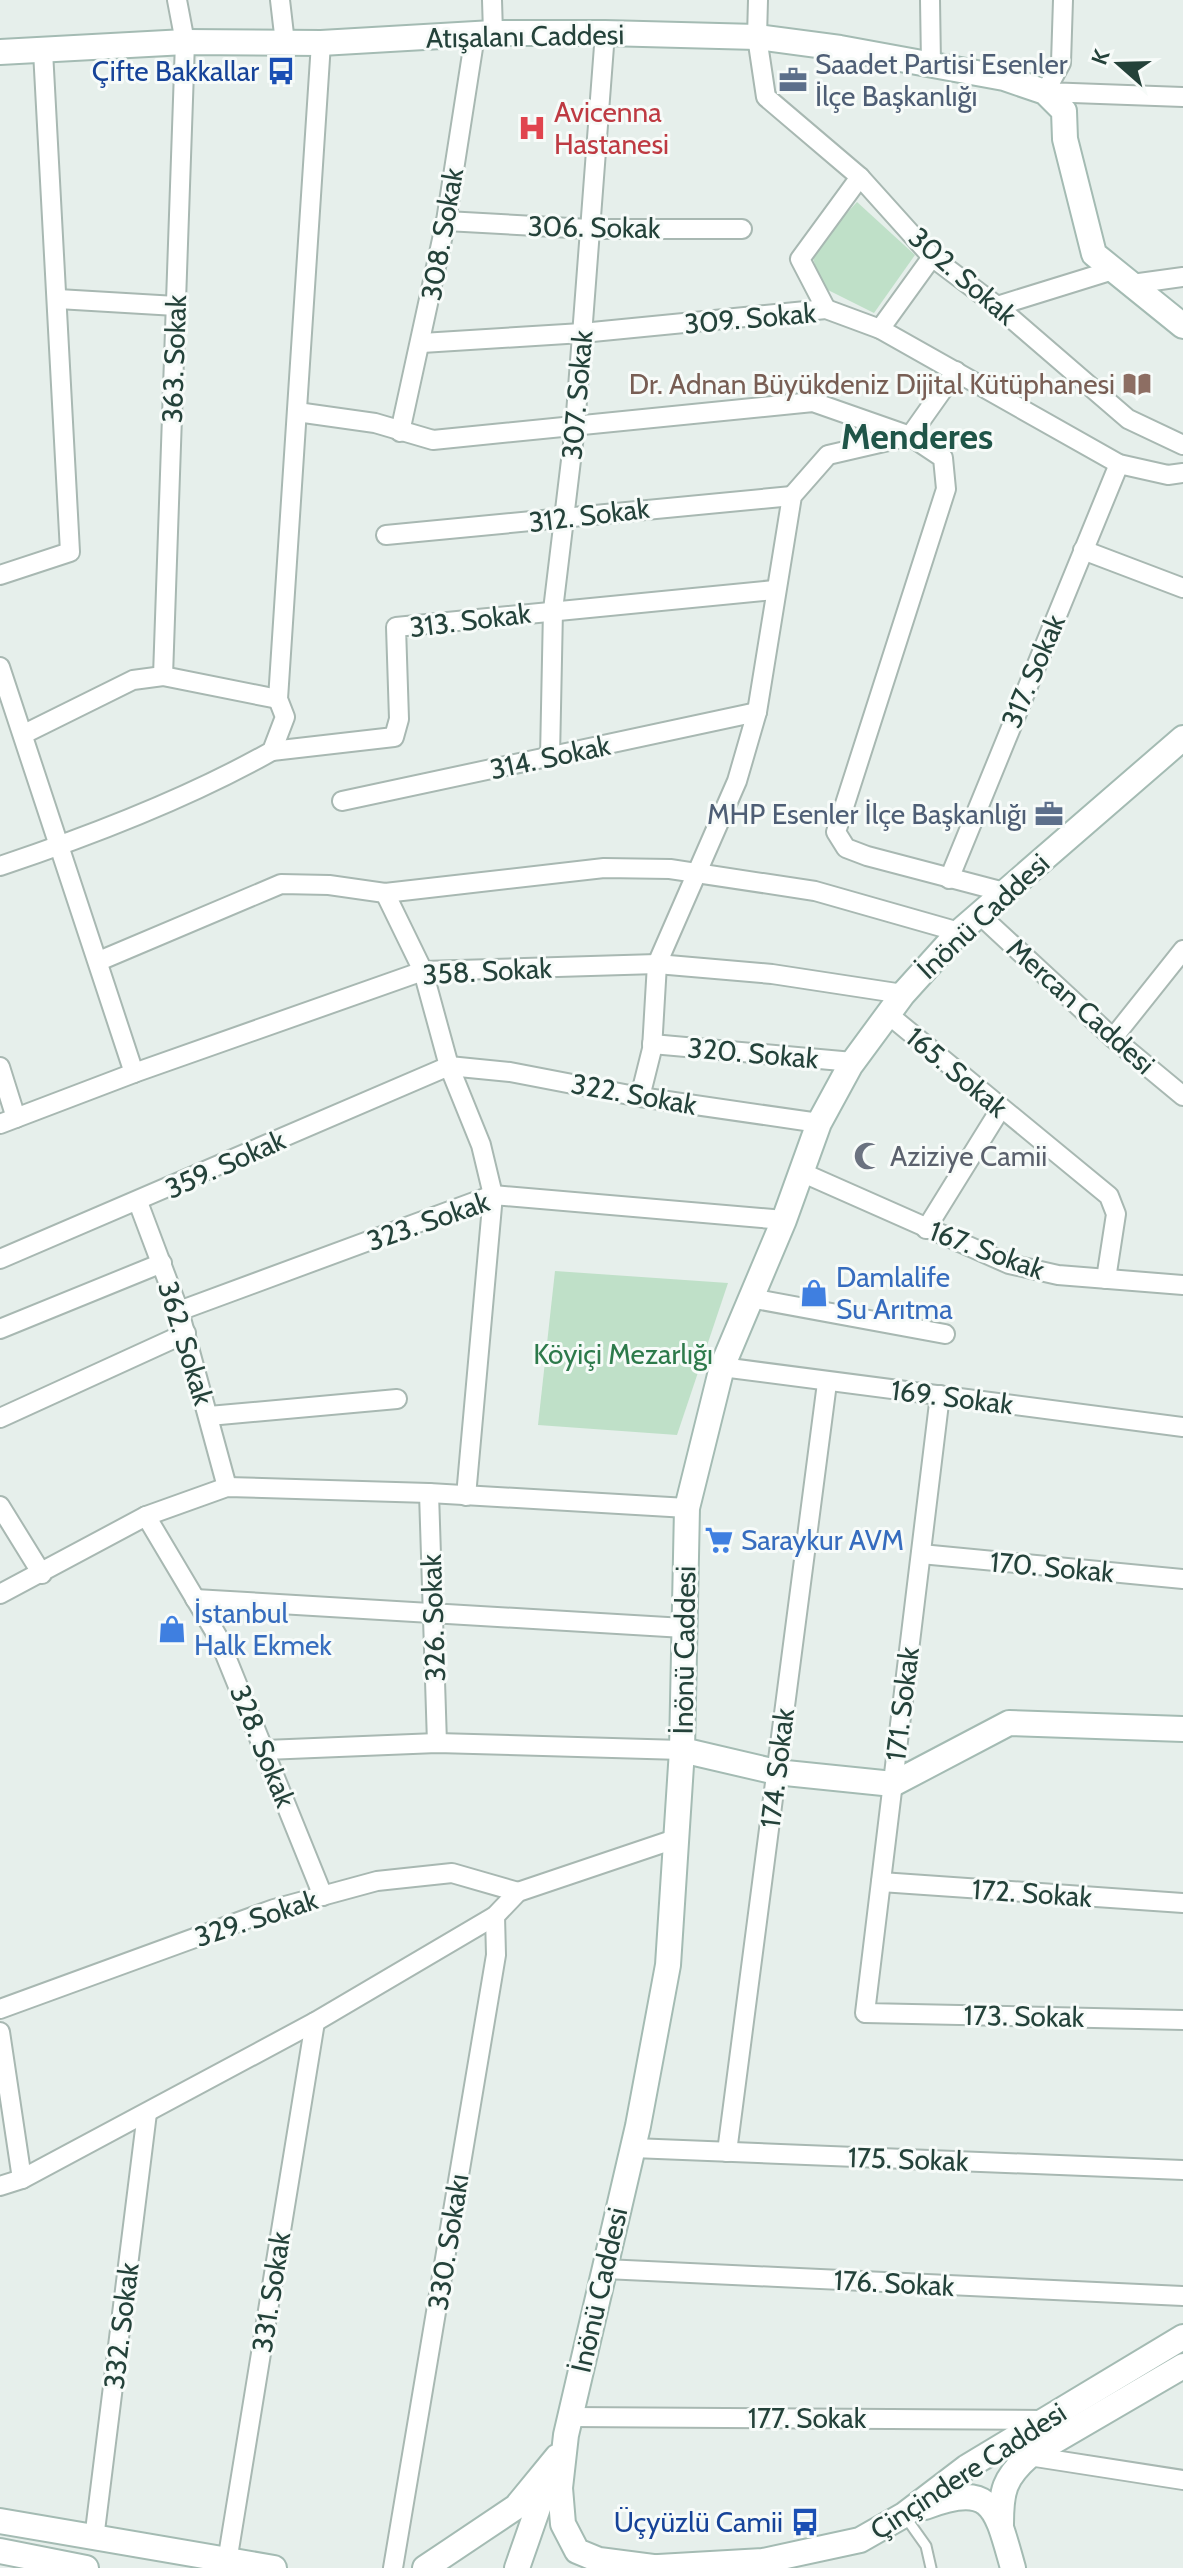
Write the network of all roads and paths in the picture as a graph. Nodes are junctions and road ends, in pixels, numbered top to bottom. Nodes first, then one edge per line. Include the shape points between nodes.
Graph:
1 (177, 0) edge
2 (280, 0) edge
3 (492, 0) edge
4 (758, 0) edge
5 (930, 0) edge
6 (1063, 0) edge
7 (605, 33) junction
8 (484, 34) junction
9 (757, 37) junction
10 (185, 42) junction
11 (285, 43) junction
12 (321, 43) junction
13 (43, 51) junction
14 (0, 52) edge
15 (931, 63) junction
16 (1045, 92) junction
17 (1183, 97) edge
18 (860, 177) junction
19 (446, 221) junction
20 (589, 229) junction
21 (742, 229) dead end
22 (932, 257) junction
23 (1110, 271) junction
24 (1183, 277) edge
25 (1132, 284) junction
26 (58, 299) junction
27 (176, 306) junction
28 (997, 306) junction
29 (826, 309) junction
30 (1183, 326) edge
31 (880, 329) junction
32 (582, 333) junction
33 (422, 343) junction
34 (956, 371) junction
35 (297, 412) junction
36 (575, 427) junction
37 (400, 432) junction
38 (910, 436) junction
39 (1183, 445) edge
40 (1119, 464) junction
41 (1183, 473) edge
42 (792, 496) junction
43 (565, 520) junction
44 (386, 535) dead end
45 (1083, 550) junction
46 (0, 575) edge
47 (1183, 588) edge
48 (774, 590) junction
49 (553, 610) junction
50 (0, 667) edge
51 (163, 676) junction
52 (278, 699) junction
53 (757, 712) junction
54 (24, 734) junction
55 (1183, 738) edge
56 (272, 751) junction
57 (550, 757) junction
58 (342, 801) dead end
59 (58, 847) junction
60 (0, 866) edge
61 (696, 875) junction
62 (949, 879) junction
63 (1004, 892) junction
64 (385, 893) junction
65 (980, 915) junction
66 (959, 932) junction
67 (1183, 950) edge
68 (99, 961) junction
69 (657, 964) junction
70 (423, 971) junction
71 (903, 994) junction
72 (889, 1015) junction
73 (1113, 1038) junction
74 (652, 1044) junction
75 (853, 1062) junction
76 (449, 1066) junction
77 (0, 1067) edge
78 (134, 1073) junction
79 (1183, 1096) edge
80 (640, 1097) junction
81 (1001, 1108) junction
82 (8, 1121) edge
83 (819, 1123) junction
84 (801, 1172) junction
85 (493, 1195) junction
86 (138, 1202) junction
87 (784, 1220) junction
88 (926, 1229) junction
89 (0, 1259) edge
90 (162, 1263) junction
91 (1106, 1279) junction
92 (1183, 1285) edge
93 (750, 1298) junction
94 (179, 1311) junction
95 (0, 1329) edge
96 (186, 1333) junction
97 (945, 1334) dead end
98 (722, 1367) junction
99 (827, 1383) junction
100 (940, 1395) junction
101 (397, 1399) dead end
102 (209, 1416) junction
103 (0, 1418) edge
104 (1183, 1427) edge
105 (227, 1487) junction
106 (429, 1493) junction
107 (466, 1496) junction
108 (0, 1506) edge
109 (687, 1508) junction
110 (146, 1516) junction
111 (921, 1554) junction
112 (42, 1574) junction
113 (1183, 1579) edge
114 (0, 1594) edge
115 (195, 1599) junction
116 (433, 1613) junction
117 (684, 1628) junction
118 (1183, 1729) edge
119 (437, 1743) junction
120 (265, 1750) junction
121 (682, 1750) junction
122 (776, 1772) junction
123 (893, 1784) junction
124 (678, 1838) junction
125 (881, 1882) junction
126 (518, 1892) junction
127 (323, 1896) junction
128 (1183, 1903) edge
129 (495, 1916) junction
130 (0, 2009) edge
131 (865, 2013) joint
132 (1183, 2020) edge
133 (315, 2022) junction
134 (0, 2032) edge
135 (147, 2113) junction
136 (633, 2148) junction
137 (727, 2152) junction
138 (1183, 2170) edge
139 (22, 2179) junction
140 (0, 2186) edge
141 (605, 2269) junction
142 (1183, 2296) edge
143 (1183, 2337) edge
144 (1183, 2366) edge
145 (1045, 2420) junction
146 (564, 2436) junction
147 (1029, 2456) junction
148 (1183, 2480) edge
149 (904, 2515) junction
150 (0, 2521) edge
151 (1001, 2524) junction
152 (94, 2539) junction
153 (0, 2551) edge
154 (227, 2562) junction
155 (86, 2568) edge
156 (274, 2568) edge
157 (393, 2568) edge
158 (425, 2568) edge
159 (517, 2568) edge
160 (641, 2568) edge
161 (651, 2568) edge
162 (931, 2568) edge
163 (1013, 2568) edge

1 - 10 street, 363. Sokak
2 - 11 street
3 - 8 street, 308. Sokak
4 - 9 street, 302. Sokak
5 - 15 street
6 - 16 street via 1061,63
7 - 8 main road, Atışalanı Caddesi
7 - 9 main road, Atışalanı Caddesi
7 - 20 street, 307. Sokak
8 - 12 main road, Atışalanı Caddesi
8 - 19 street, 308. Sokak
9 - 15 main road, Atışalanı Caddesi
9 - 18 street, 302. Sokak via 766,97
10 - 11 main road, Atışalanı Caddesi
10 - 13 main road, Atışalanı Caddesi
10 - 27 street, 363. Sokak
11 - 12 main road, Atışalanı Caddesi
12 - 35 street
13 - 14 main road, Atışalanı Caddesi
13 - 26 street
15 - 16 main road, Atışalanı Caddesi
16 - 17 street
16 - 23 main road via 1064,111 1065,139 1094,254
18 - 22 street, 302. Sokak
18 - 29 street via 800,259
19 - 20 street, 306. Sokak
19 - 33 street, 308. Sokak
20 - 21 street, 306. Sokak
20 - 32 street, 307. Sokak
22 - 28 street, 302. Sokak
22 - 31 street
23 - 25 main road
23 - 28 street
24 - 25 street
25 - 30 main road
26 - 27 street
26 - 46 street via 70,552
27 - 51 street, 363. Sokak
28 - 39 street, 302. Sokak via 1128,419
29 - 31 street, 309. Sokak
29 - 32 street, 309. Sokak
31 - 34 street, 309. Sokak
32 - 33 street, 309. Sokak
32 - 36 street, 307. Sokak
33 - 37 street, 308. Sokak
34 - 38 street
34 - 40 street, 309. Sokak
35 - 37 street via 375,423
35 - 52 street
36 - 37 street via 433,440
36 - 38 street via 813,402
36 - 43 street, 307. Sokak
38 - 42 street via 828,455
38 - 62 street via 943,458 946,489 836,832 846,848
40 - 41 street, 309. Sokak via 1168,475
40 - 45 street, 317. Sokak
42 - 43 street, 312. Sokak
42 - 48 street
43 - 44 street, 312. Sokak
43 - 49 street, 307. Sokak
45 - 47 street
45 - 62 street, 317. Sokak
48 - 49 street, 313. Sokak
48 - 53 street
49 - 56 street, 313. Sokak via 396,627 399,719 394,737
49 - 57 street, 307. Sokak
50 - 54 street
51 - 52 street
51 - 54 street via 133,680
52 - 56 street via 285,717
53 - 57 street, 314. Sokak
53 - 61 street via 737,781
54 - 59 street
55 - 63 main road, İnönü Caddesi
56 - 59 street via 220,781
57 - 58 street, 314. Sokak
59 - 60 street
59 - 68 street
61 - 64 street via 670,869 604,868
61 - 66 street via 815,891
61 - 69 street
62 - 63 street
63 - 65 main road, İnönü Caddesi
64 - 68 street via 281,884
64 - 70 street
65 - 66 main road, İnönü Caddesi
65 - 73 street, Mercan Caddesi
66 - 71 main road, İnönü Caddesi
67 - 73 street
68 - 78 street
69 - 70 street, 358. Sokak
69 - 71 street, 358. Sokak
69 - 74 street
70 - 76 street
70 - 78 street, 358. Sokak
71 - 72 main road, İnönü Caddesi
72 - 75 main road, İnönü Caddesi
72 - 81 street, 165. Sokak
73 - 79 street, Mercan Caddesi
74 - 75 street, 320. Sokak
74 - 80 street
75 - 83 main road, İnönü Caddesi
76 - 80 street, 322. Sokak
76 - 85 street via 481,1145
76 - 86 street, 359. Sokak
77 - 82 street
78 - 82 street, 358. Sokak
80 - 83 street, 322. Sokak
81 - 88 street
81 - 91 street, 165. Sokak via 1109,1196 1116,1214
83 - 84 main road, İnönü Caddesi
84 - 87 main road, İnönü Caddesi
84 - 88 street, 167. Sokak
85 - 87 street, 323. Sokak
85 - 94 street, 323. Sokak
85 - 107 street
86 - 89 street, 359. Sokak
86 - 90 street, 362. Sokak
87 - 93 main road, İnönü Caddesi
88 - 91 street, 167. Sokak via 1009,1264
90 - 94 street, 362. Sokak
90 - 95 street
91 - 92 street, 167. Sokak
93 - 97 street
93 - 98 main road, İnönü Caddesi
94 - 96 street, 362. Sokak
96 - 102 street, 362. Sokak
96 - 103 street
98 - 99 street, 169. Sokak
98 - 109 main road, İnönü Caddesi
99 - 100 street, 169. Sokak
99 - 122 street, 174. Sokak
100 - 104 street, 169. Sokak
100 - 111 street, 171. Sokak
101 - 102 street
102 - 105 street, 362. Sokak
105 - 106 street
105 - 110 street
106 - 107 street
106 - 116 street, 326. Sokak
107 - 109 street
108 - 112 street
109 - 117 main road, İnönü Caddesi
110 - 112 street
110 - 115 street, 328. Sokak
111 - 113 street, 170. Sokak
111 - 123 street, 171. Sokak
112 - 114 street
115 - 116 street
115 - 120 street, 328. Sokak via 218,1637
116 - 117 street
116 - 119 street, 326. Sokak
117 - 121 main road, İnönü Caddesi
118 - 123 main road via 1009,1723
119 - 120 street
119 - 121 street
120 - 127 street, 328. Sokak
121 - 122 main road
121 - 124 main road, İnönü Caddesi
122 - 123 main road
122 - 137 street, 174. Sokak
123 - 125 street, 171. Sokak
124 - 126 street
124 - 136 main road, İnönü Caddesi via 668,1965
125 - 128 street, 172. Sokak
125 - 131 street, 171. Sokak
126 - 127 street, 329. Sokak via 452,1873 377,1881
126 - 129 street
127 - 130 street, 329. Sokak
129 - 133 street
129 - 157 street, 330. Sokakı via 496,1955
131 - 132 street, 173. Sokak
133 - 135 street
133 - 154 street, 331. Sokak
134 - 139 street
135 - 139 street
135 - 152 street, 332. Sokak
136 - 137 street, 175. Sokak
136 - 141 main road, İnönü Caddesi
137 - 138 street, 175. Sokak
139 - 140 street
141 - 142 street, 176. Sokak
141 - 146 main road, İnönü Caddesi
143 - 145 main road, Çinçindere Caddesi
144 - 147 main road, Çinçindere Caddesi
145 - 146 street, 177. Sokak
145 - 149 main road, Çinçindere Caddesi via 967,2467
146 - 158 main road via 516,2507
146 - 159 main road
146 - 161 main road via 563,2524 577,2551
147 - 148 street
147 - 151 main road, Çinçindere Caddesi via 1010,2473
149 - 151 main road via 967,2494 980,2497
149 - 161 main road, Çinçindere Caddesi via 860,2540 763,2561
149 - 162 lane via 926,2546
150 - 152 main road
151 - 163 main road
152 - 154 main road
153 - 155 main road
154 - 156 main road
160 - 161 main road, Çinçindere Caddesi

